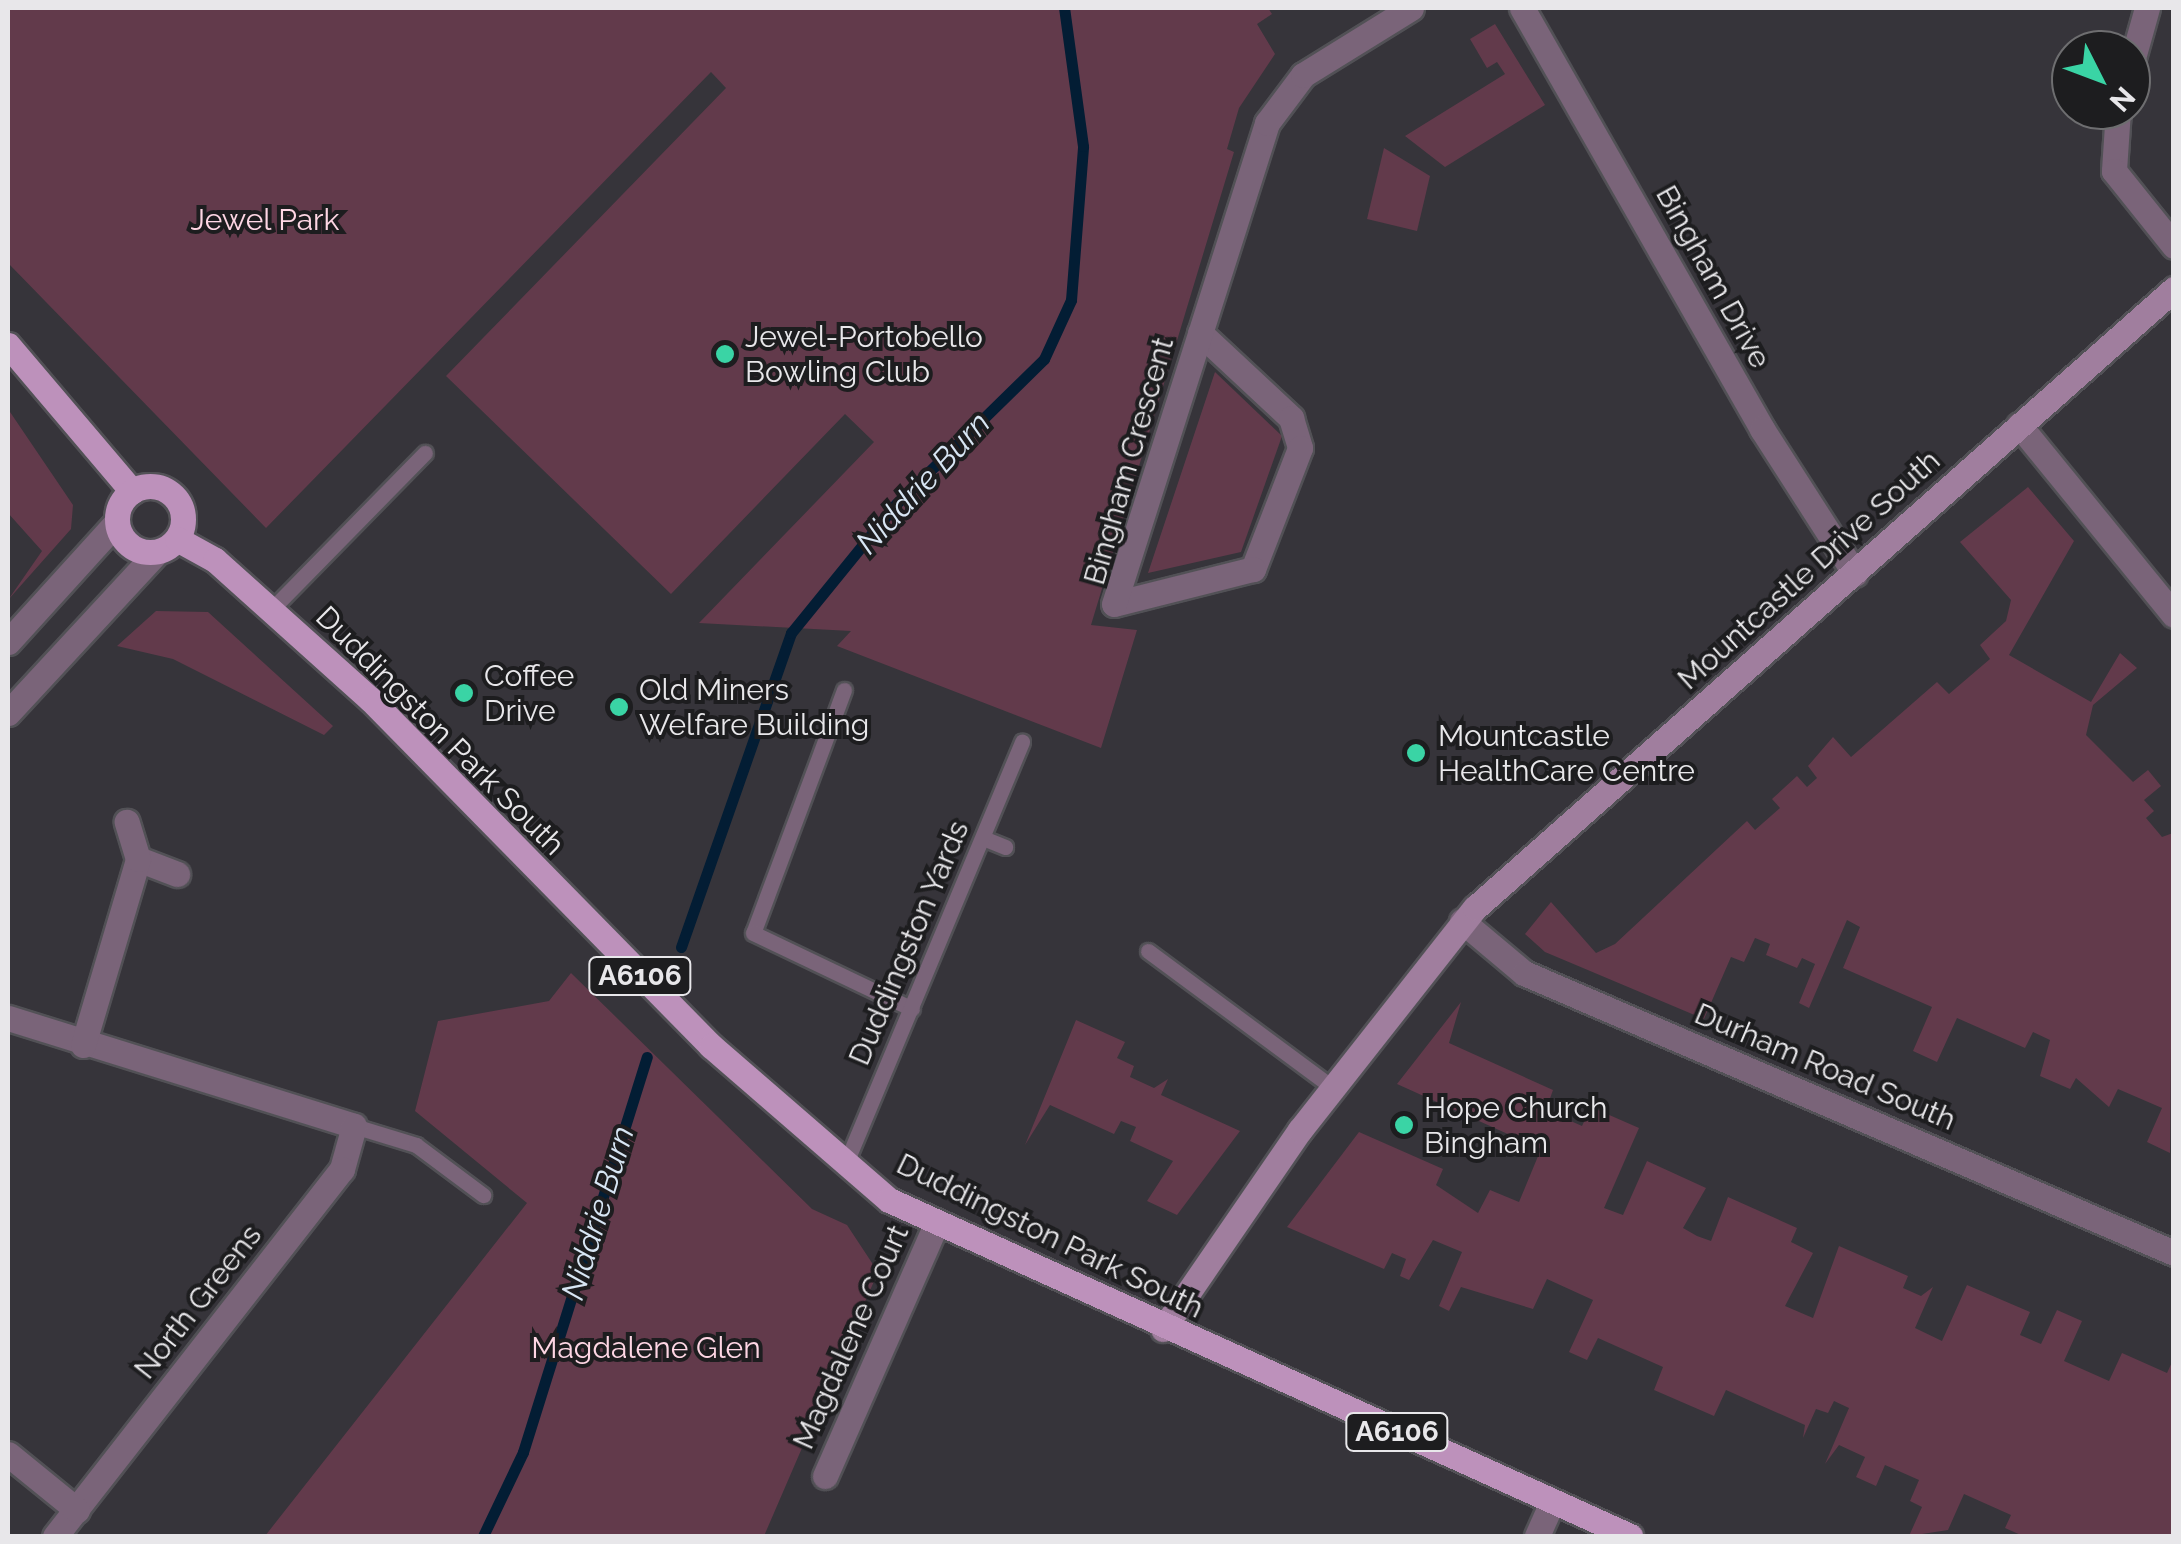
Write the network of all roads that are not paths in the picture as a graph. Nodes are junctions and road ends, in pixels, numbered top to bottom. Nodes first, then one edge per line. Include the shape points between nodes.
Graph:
1 (1411, 8) edge
2 (1522, 8) edge
3 (2117, 130) edge
4 (2174, 246) edge
5 (2174, 289) edge
6 (1200, 333) junction
7 (8, 345) edge
8 (2019, 425) junction
9 (425, 453) dead end
10 (132, 491) junction
11 (117, 522) junction
12 (167, 546) junction
13 (1855, 574) junction
14 (270, 610) junction
15 (2174, 614) edge
16 (8, 642) edge
17 (844, 690) dead end
18 (8, 713) edge
19 (1022, 742) dead end
20 (127, 822) dead end
21 (983, 838) junction
22 (1005, 846) dead end
23 (138, 860) junction
24 (178, 874) dead end
25 (1462, 922) junction
26 (1148, 951) dead end
27 (912, 1010) junction
28 (8, 1018) edge
29 (83, 1045) junction
30 (1333, 1088) junction
31 (354, 1126) junction
32 (845, 1166) junction
33 (483, 1195) dead end
34 (936, 1224) junction
35 (2174, 1253) edge
36 (1163, 1329) junction
37 (8, 1454) edge
38 (826, 1476) dead end
39 (1552, 1502) junction
40 (77, 1510) junction
41 (56, 1536) edge
42 (1537, 1536) edge
43 (1630, 1536) edge

1 - 6 street, Bingham Crescent via 1320,62 1277,105
2 - 13 street, Bingham Drive
3 - 4 street via 2114,171
5 - 8 street, Mountcastle Drive South
6 - 6 street, Bingham Crescent via 1292,418 1300,448 1253,569 1114,604
7 - 10 main road
8 - 13 street, Mountcastle Drive South
8 - 15 street
9 - 14 lane
10 - 11 main road
10 - 12 main road via 156,486 173,495 184,518
11 - 12 main road, Duddingston Park South / A6106 via 132,547
11 - 16 street
12 - 14 main road, Duddingston Park South / A6106
12 - 18 street
13 - 25 street, Mountcastle Drive South
14 - 32 main road, Duddingston Park South / A6106 via 710,1046
17 - 27 lane via 753,933
19 - 21 lane, Duddingston Yards
20 - 23 street
21 - 22 lane
21 - 27 lane, Duddingston Yards
23 - 24 street
23 - 29 street
25 - 30 street, Mountcastle Drive South
25 - 35 street, Durham Road South via 1524,973
26 - 30 lane
27 - 32 lane, Duddingston Yards
28 - 29 street
29 - 31 street
30 - 36 street, Mountcastle Drive South
31 - 33 lane via 416,1145
31 - 40 street, North Greens via 342,1169
32 - 34 main road, Duddingston Park South / A6106
34 - 36 main road, Duddingston Park South / A6106
34 - 38 street, Magdalene Court
36 - 39 main road, Duddingston Park South / A6106
37 - 40 street
39 - 42 street
39 - 43 main road, Duddingston Park South / A6106
40 - 41 street, North Greens

